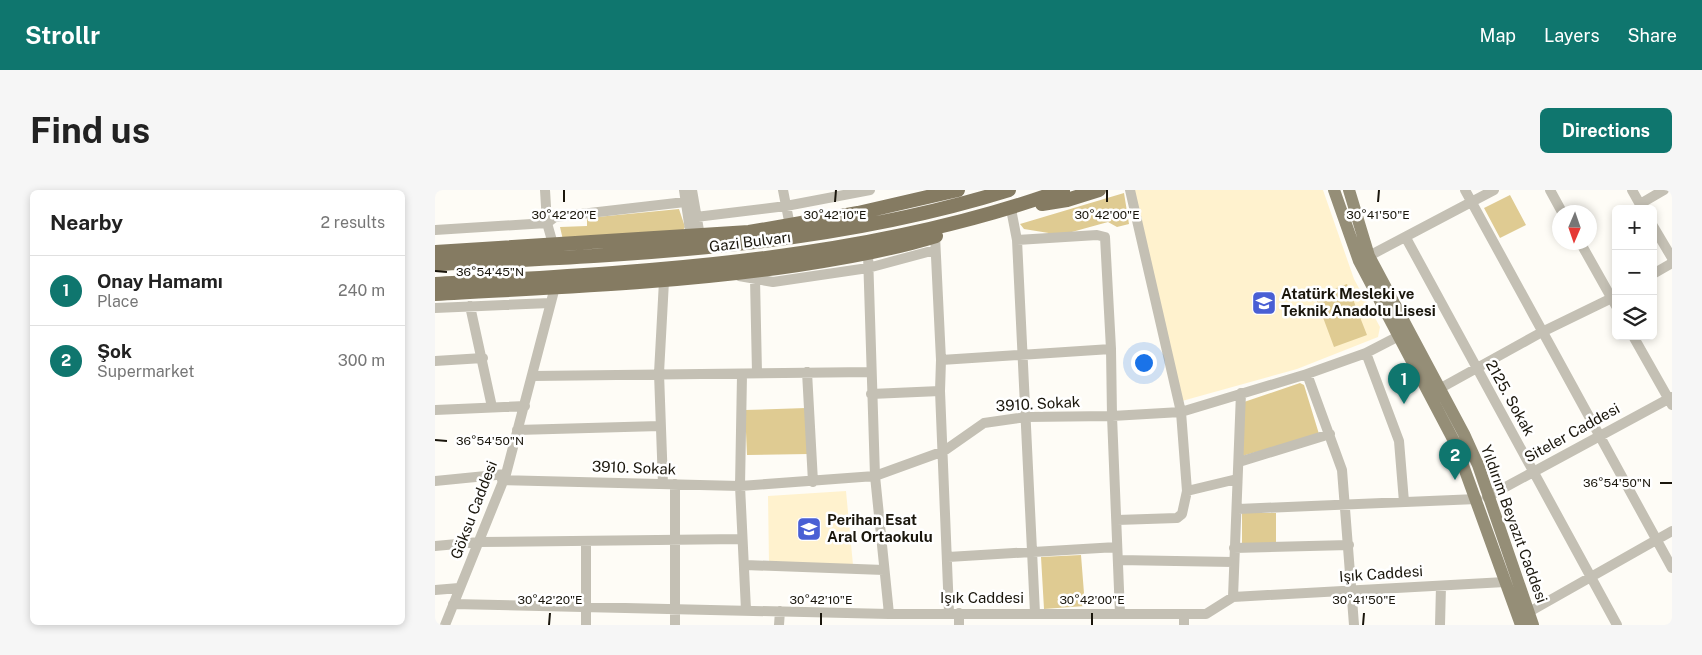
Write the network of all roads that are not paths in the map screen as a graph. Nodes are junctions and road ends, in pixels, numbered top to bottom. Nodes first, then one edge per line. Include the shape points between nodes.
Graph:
1 (545, 190) edge
2 (684, 190) edge
3 (692, 190) edge
4 (783, 190) edge
5 (870, 190) edge
6 (1002, 190) edge
7 (1009, 190) edge
8 (1063, 190) edge
9 (1099, 190) edge
10 (1130, 190) edge
11 (1334, 190) edge
12 (1349, 190) edge
13 (1465, 190) edge
14 (1494, 190) edge
15 (1549, 190) edge
16 (1632, 190) edge
17 (1664, 190) edge
18 (950, 191) edge
19 (989, 196) junction
20 (685, 202) junction
21 (1472, 203) junction
22 (1558, 205) edge
23 (1640, 205) edge
24 (1642, 205) edge
25 (786, 206) junction
26 (1011, 209) junction
27 (696, 217) junction
28 (975, 218) junction
29 (547, 223) junction
30 (790, 226) junction
31 (435, 230) edge
32 (1657, 233) edge
33 (695, 237) junction
34 (1406, 238) junction
35 (1017, 240) junction
36 (935, 243) junction
37 (553, 244) junction
38 (1584, 250) edge
39 (435, 252) edge
40 (1369, 256) junction
41 (1672, 258) edge
42 (868, 261) junction
43 (1672, 263) edge
44 (435, 264) edge
45 (1657, 272) edge
46 (733, 275) junction
47 (755, 279) junction
48 (664, 281) junction
49 (435, 284) edge
50 (555, 288) junction
51 (435, 294) edge
52 (1612, 297) edge
53 (1612, 301) edge
54 (550, 304) junction
55 (470, 306) junction
56 (435, 308) edge
57 (1542, 332) junction
58 (1397, 337) junction
59 (1635, 340) edge
60 (1111, 349) junction
61 (1366, 353) junction
62 (1023, 354) junction
63 (483, 358) junction
64 (941, 360) junction
65 (435, 361) edge
66 (1477, 369) junction
67 (807, 372) junction
68 (871, 372) junction
69 (757, 373) junction
70 (659, 374) junction
71 (742, 374) junction
72 (1307, 374) junction
73 (533, 376) junction
74 (1439, 389) junction
75 (940, 391) junction
76 (1241, 393) junction
77 (871, 394) junction
78 (1671, 400) edge
79 (525, 406) junction
80 (492, 407) junction
81 (435, 410) edge
82 (1181, 412) junction
83 (1112, 416) junction
84 (1026, 417) junction
85 (661, 426) junction
86 (517, 430) junction
87 (1330, 434) junction
88 (1600, 435) junction
89 (944, 451) junction
90 (1239, 462) junction
91 (1534, 471) junction
92 (875, 476) junction
93 (504, 477) junction
94 (1237, 480) junction
95 (435, 481) edge
96 (813, 482) junction
97 (663, 484) junction
98 (675, 484) junction
99 (739, 486) junction
100 (1187, 491) junction
101 (1482, 498) junction
102 (1405, 502) junction
103 (1345, 506) junction
104 (1238, 509) junction
105 (1117, 520) junction
106 (1672, 531) edge
107 (742, 539) junction
108 (675, 540) junction
109 (1658, 540) junction
110 (586, 541) junction
111 (479, 542) junction
112 (1349, 545) junction
113 (435, 546) edge
114 (1117, 548) junction
115 (1235, 548) junction
116 (1033, 553) junction
117 (948, 557) junction
118 (1118, 560) junction
119 (1233, 562) junction
120 (745, 565) junction
121 (1672, 568) edge
122 (884, 570) junction
123 (1592, 577) junction
124 (1505, 582) junction
125 (1441, 586) junction
126 (459, 588) junction
127 (435, 590) edge
128 (1352, 592) junction
129 (1233, 597) junction
130 (453, 604) junction
131 (587, 608) junction
132 (676, 608) junction
133 (746, 610) junction
134 (780, 611) junction
135 (954, 612) junction
136 (1529, 612) junction
137 (1035, 613) junction
138 (889, 614) junction
139 (1048, 614) junction
140 (1120, 614) junction
141 (1184, 620) edge
142 (445, 625) edge
143 (586, 625) edge
144 (675, 625) edge
145 (779, 625) edge
146 (959, 625) edge
147 (1048, 625) edge
148 (1354, 625) edge
149 (1440, 625) edge
150 (1521, 625) edge
151 (1533, 625) edge
152 (1617, 625) edge

1 - 29 street
2 - 20 street
3 - 27 street
4 - 25 street
5 - 25 street
6 - 19 highway
7 - 19 highway, Gazi Bulvarı
8 - 26 highway, Gazi Bulvarı
9 - 26 highway via 1067,200
10 - 82 street
11 - 58 main road, Yıldırım Beyazıt Caddesi via 1359,261
12 - 40 main road, Yıldırım Beyazıt Caddesi
13 - 21 street
14 - 21 street
15 - 22 street
16 - 23 street
17 - 24 street
18 - 30 highway
19 - 44 highway, Gazi Bulvarı via 922,213 789,238 676,250
20 - 29 street via 555,217
20 - 33 street
21 - 34 street
21 - 57 street
25 - 27 street
25 - 30 street
26 - 28 highway, Gazi Bulvarı
26 - 35 street
27 - 33 street
28 - 36 highway
28 - 49 highway, Gazi Bulvarı via 942,227 780,256 657,270
29 - 31 street
29 - 37 street
30 - 33 highway
32 - 41 street
33 - 37 highway
34 - 40 street
34 - 66 street, 2125. Sokak
35 - 60 street via 1105,237
35 - 62 street
36 - 42 highway
36 - 64 street
37 - 39 highway
38 - 52 street
40 - 74 main road, Yıldırım Beyazıt Caddesi
42 - 46 highway
42 - 47 street via 773,282
42 - 68 street
43 - 45 street
46 - 47 street
46 - 48 highway
47 - 69 street
48 - 50 highway
48 - 70 street
50 - 51 highway
50 - 54 street, Göksu Caddesi
53 - 57 street
54 - 55 street
54 - 73 street, Göksu Caddesi
55 - 56 street
55 - 63 street
57 - 66 street
57 - 88 street
58 - 61 street, 3910. Sokak
58 - 101 main road, Yıldırım Beyazıt Caddesi
59 - 78 street
60 - 62 street
60 - 83 street
61 - 72 street, 3910. Sokak
61 - 102 street via 1399,441
62 - 64 street
62 - 84 street
63 - 65 street
63 - 80 street
64 - 75 street
66 - 74 street
66 - 91 street, 2125. Sokak
67 - 68 street
67 - 69 street
67 - 96 street
68 - 77 street
69 - 71 street
70 - 71 street
70 - 73 street
70 - 85 street
71 - 99 street
72 - 76 street, 3910. Sokak
72 - 87 street
73 - 79 street, Göksu Caddesi
74 - 101 main road, Yıldırım Beyazıt Caddesi via 1478,465
75 - 77 street
75 - 89 street
76 - 82 street, 3910. Sokak
76 - 90 street
77 - 92 street
78 - 88 street, Siteler Caddesi
79 - 80 street
79 - 86 street, Göksu Caddesi
80 - 81 street
82 - 83 street, 3910. Sokak
82 - 100 street
83 - 84 street, 3910. Sokak
83 - 105 street
84 - 89 street, 3910. Sokak via 984,423
84 - 116 street
85 - 86 street
85 - 97 street
86 - 93 street, Göksu Caddesi
87 - 90 street
87 - 103 street via 1342,470
88 - 91 street, Siteler Caddesi
88 - 109 street
89 - 92 street, 3910. Sokak
89 - 117 street
90 - 94 street
91 - 101 street, Siteler Caddesi
91 - 123 street, 2125. Sokak
92 - 96 street, 3910. Sokak
92 - 122 street
93 - 95 street, 3910. Sokak
93 - 97 street, 3910. Sokak
93 - 111 street, Göksu Caddesi
94 - 100 street
94 - 104 street
96 - 99 street, 3910. Sokak
97 - 98 street, 3910. Sokak
98 - 99 street, 3910. Sokak
98 - 108 street
99 - 107 street
100 - 105 street via 1183,514 1177,518
101 - 102 street
101 - 124 main road, Yıldırım Beyazıt Caddesi
101 - 136 main road, Yıldırım Beyazıt Caddesi
102 - 103 street
103 - 104 street
103 - 112 street
104 - 115 street
105 - 114 street
106 - 109 street
107 - 108 street
107 - 120 street
108 - 110 street
108 - 132 street
109 - 121 street
109 - 123 street
110 - 111 street
110 - 131 street
111 - 113 street
111 - 126 street, Göksu Caddesi
112 - 115 street
112 - 128 street
114 - 116 street
114 - 118 street
115 - 119 street
116 - 117 street
116 - 137 street
117 - 135 street
118 - 119 street
118 - 140 street
119 - 129 street
120 - 122 street
120 - 133 street
122 - 138 street
123 - 136 street
123 - 152 street, 2125. Sokak
124 - 125 street, Işık Caddesi
124 - 150 main road, Yıldırım Beyazıt Caddesi
125 - 128 street, Işık Caddesi
125 - 149 street
126 - 127 street
126 - 130 street, Göksu Caddesi
128 - 129 street, Işık Caddesi
128 - 148 street
129 - 141 street, Işık Caddesi via 1206,614
130 - 131 street, Işık Caddesi
130 - 142 street, Göksu Caddesi
131 - 132 street, Işık Caddesi
131 - 143 street
132 - 133 street, Işık Caddesi
132 - 144 street
133 - 134 street, Işık Caddesi
134 - 138 street, Işık Caddesi
134 - 145 street
135 - 137 street, Işık Caddesi
135 - 138 street, Işık Caddesi
135 - 146 street
136 - 151 main road, Yıldırım Beyazıt Caddesi
137 - 139 street, Işık Caddesi
139 - 140 street, Işık Caddesi
139 - 147 street
140 - 141 street, Işık Caddesi

